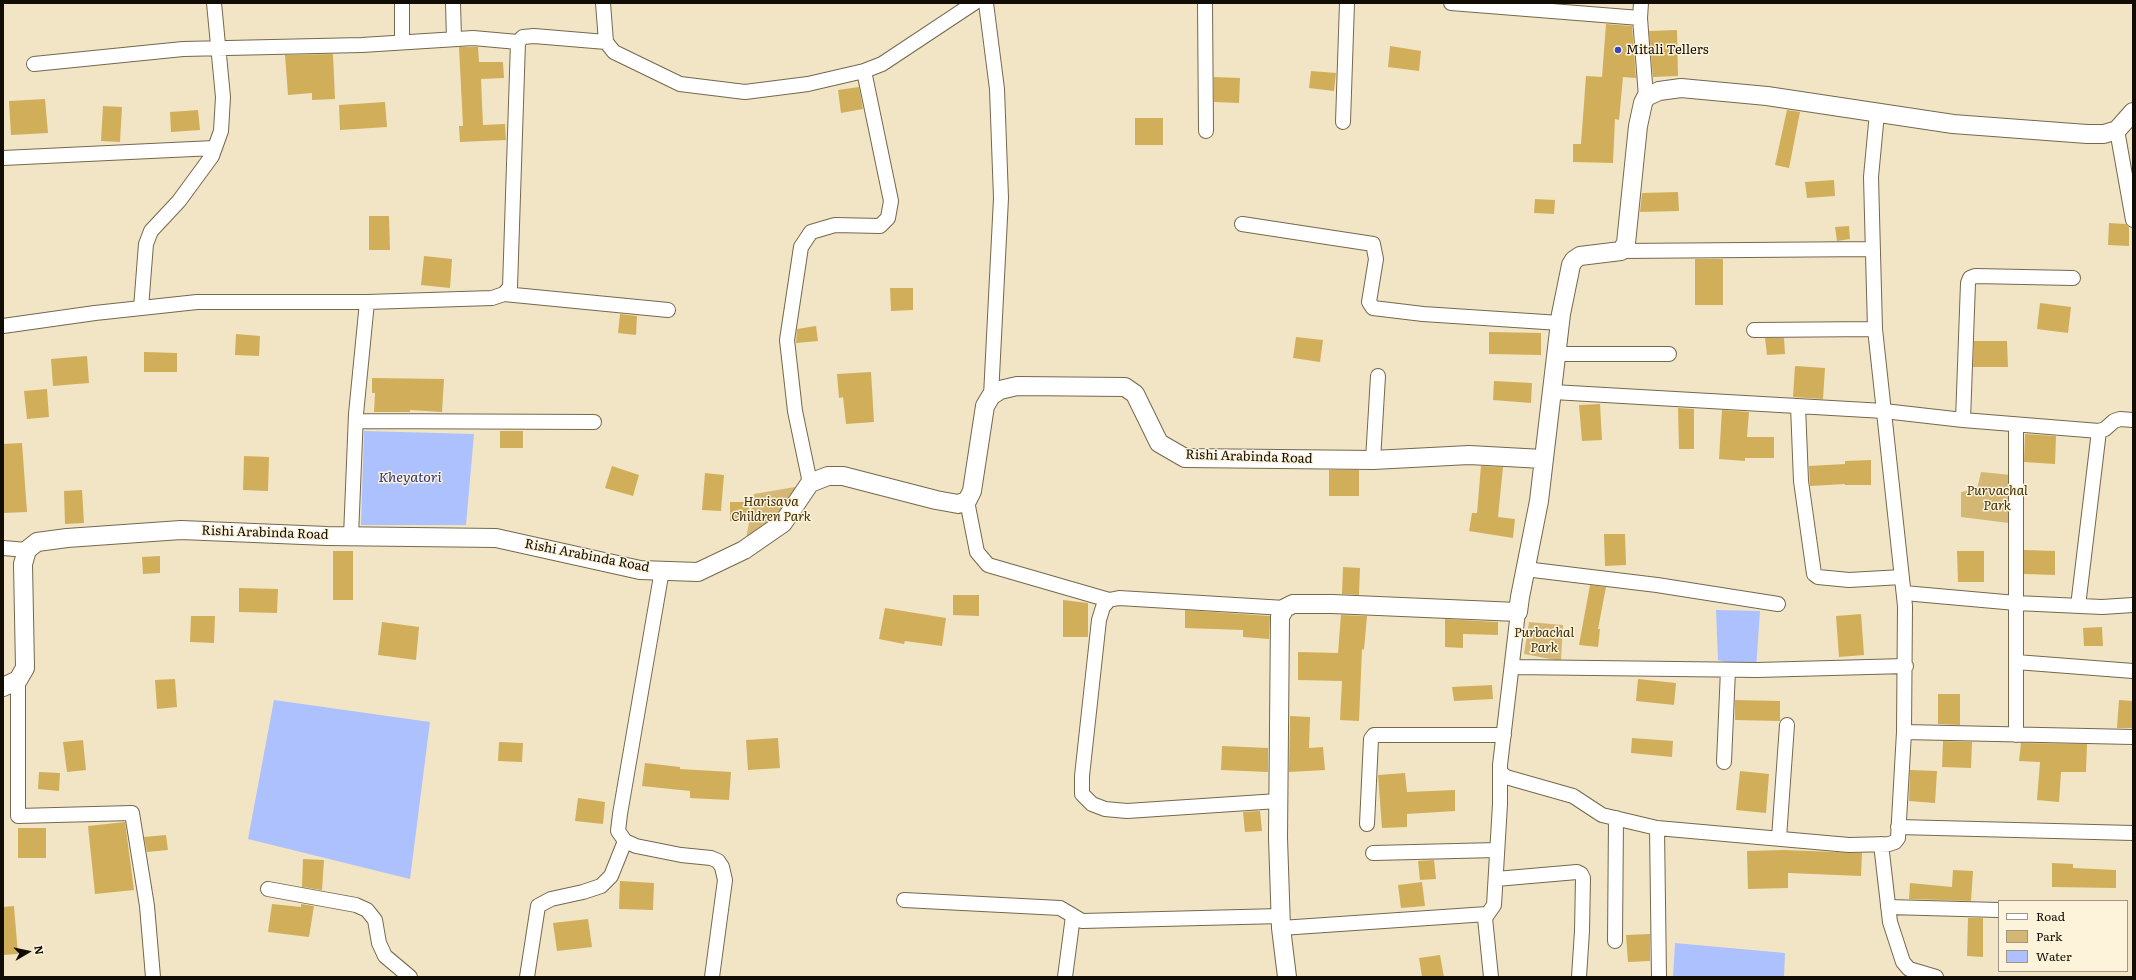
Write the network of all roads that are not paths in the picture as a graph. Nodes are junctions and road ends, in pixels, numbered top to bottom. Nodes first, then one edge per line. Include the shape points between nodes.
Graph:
1 (214, 3) edge
2 (402, 3) edge
3 (453, 3) edge
4 (603, 3) edge
5 (974, 3) edge
6 (986, 3) edge
7 (1205, 3) edge
8 (1347, 3) edge
9 (1450, 3) edge
10 (1641, 3) edge
11 (1640, 18) junction
12 (454, 39) junction
13 (402, 42) junction
14 (518, 42) junction
15 (606, 42) junction
16 (218, 49) junction
17 (34, 64) dead end
18 (864, 71) junction
19 (1646, 97) junction
20 (2133, 112) edge
21 (1877, 113) junction
22 (1343, 122) dead end
23 (2117, 130) junction
24 (1206, 131) dead end
25 (214, 148) junction
26 (3, 158) edge
27 (2133, 220) edge
28 (1242, 224) dead end
29 (1873, 248) junction
30 (1621, 251) junction
31 (2073, 278) dead end
32 (504, 294) junction
33 (367, 302) junction
34 (141, 308) junction
35 (668, 310) dead end
36 (1560, 323) junction
37 (3, 326) edge
38 (1875, 329) junction
39 (1754, 330) dead end
40 (1557, 354) junction
41 (1669, 354) dead end
42 (1378, 376) dead end
43 (1553, 392) junction
44 (991, 396) junction
45 (1798, 406) junction
46 (1884, 411) junction
47 (1963, 420) junction
48 (2133, 420) edge
49 (356, 421) junction
50 (594, 422) dead end
51 (2016, 425) junction
52 (2099, 431) junction
53 (1543, 459) junction
54 (1373, 460) junction
55 (810, 483) junction
56 (967, 502) junction
57 (351, 536) junction
58 (3, 548) edge
59 (27, 550) junction
60 (1526, 569) junction
61 (662, 570) junction
62 (1902, 577) junction
63 (1904, 593) junction
64 (1109, 600) junction
65 (2016, 603) junction
66 (1778, 604) dead end
67 (2133, 605) edge
68 (2078, 606) junction
69 (1285, 608) junction
70 (1518, 612) junction
71 (2016, 662) junction
72 (1906, 666) junction
73 (1512, 667) junction
74 (1728, 670) junction
75 (2133, 671) edge
76 (10, 683) edge
77 (1787, 725) dead end
78 (1904, 732) junction
79 (1504, 735) junction
80 (2016, 735) junction
81 (2133, 737) edge
82 (1724, 762) dead end
83 (1500, 772) junction
84 (1278, 801) junction
85 (1616, 818) junction
86 (1367, 824) dead end
87 (1898, 827) junction
88 (1657, 828) junction
89 (2133, 833) edge
90 (1779, 838) junction
91 (624, 841) junction
92 (1881, 844) junction
93 (1497, 850) junction
94 (1373, 853) dead end
95 (1496, 879) junction
96 (268, 889) dead end
97 (904, 900) dead end
98 (1888, 908) junction
99 (1998, 910) edge
100 (1487, 914) junction
101 (1073, 916) junction
102 (1281, 922) junction
103 (1615, 941) dead end
104 (153, 977) edge
105 (410, 977) edge
106 (528, 977) edge
107 (712, 977) edge
108 (1065, 977) edge
109 (1288, 977) edge
110 (1491, 977) edge
111 (1579, 977) edge
112 (1659, 977) edge
113 (1936, 977) edge

1 - 16 street
2 - 13 street
3 - 12 street
4 - 15 street
5 - 18 street via 882,64
6 - 44 street via 997,89 1002,198
7 - 24 street
8 - 22 street
9 - 11 street
10 - 11 street
11 - 19 street
12 - 13 street
12 - 14 street
13 - 16 street
14 - 15 street via 534,36
14 - 32 street via 510,287
15 - 18 street via 614,52 680,84 745,92 808,84
16 - 17 street via 139,52
16 - 25 street via 221,131
18 - 55 street via 891,201 888,218 880,226 835,225 811,232 802,248 787,340 795,411
19 - 21 street via 1659,91 1681,88 1767,96
19 - 30 street via 1638,126 1626,243
20 - 23 street
21 - 23 street via 1953,124 2087,134 2104,134
21 - 29 street via 1871,177
23 - 27 street
25 - 26 street
25 - 34 street via 212,156 179,200 150,230 146,244
28 - 36 street via 1373,244 1376,259 1370,302 1373,308
29 - 30 street
29 - 38 street
30 - 36 street via 1580,256 1574,260
31 - 47 street via 1970,278
32 - 33 street via 492,298
32 - 35 street
33 - 34 street via 197,302
33 - 49 street
34 - 37 street
36 - 40 street
38 - 39 street
38 - 46 street
40 - 41 street
40 - 43 street
42 - 54 street
43 - 45 street
43 - 53 street
44 - 54 street, Rishi Arabinda Road via 1000,390 1017,386 1125,387 1135,394 1159,443 1185,458
44 - 56 street via 985,406 972,491
45 - 46 street
45 - 62 street via 1801,481 1814,574 1849,580
46 - 47 street
46 - 62 street
47 - 51 street
48 - 52 street via 2120,419 2105,430
49 - 50 street
49 - 57 street
51 - 52 street
51 - 65 street
52 - 68 street
53 - 54 street, Rishi Arabinda Road via 1469,455
53 - 60 street via 1539,501
55 - 56 street via 828,476 843,476 936,500 958,504
55 - 61 street, Rishi Arabinda Road via 783,523 744,550 698,572
56 - 64 street via 977,552 988,565
57 - 59 street, Rishi Arabinda Road via 181,530 67,538 38,542
57 - 61 street, Rishi Arabinda Road via 496,538 640,570
58 - 59 street
59 - 76 street via 24,564 25,668
60 - 66 street via 1657,585
60 - 70 street
61 - 91 street via 620,814 618,831
62 - 63 street
63 - 65 street
63 - 72 street
64 - 69 street via 1119,598
64 - 84 street via 1103,607 1099,620 1082,794 1092,804 1127,811
65 - 68 street
65 - 71 street
67 - 68 street
69 - 70 street via 1293,604 1332,604
69 - 84 street via 1280,617
70 - 73 street
71 - 75 street
71 - 80 street
72 - 74 street
72 - 78 street
73 - 74 street
73 - 79 street
74 - 82 street
76 - 104 street via 18,816 132,812 147,906
77 - 90 street
78 - 80 street
78 - 87 street
79 - 83 street
79 - 86 street via 1374,735 1371,739
80 - 81 street
83 - 85 street via 1573,796 1594,811
83 - 93 street
84 - 102 street
85 - 88 street
85 - 103 street
87 - 89 street
87 - 92 street via 1898,838 1895,842
88 - 90 street
88 - 112 street
90 - 92 street via 1850,845
91 - 106 street via 611,876 601,886 551,899 538,906
91 - 107 street via 659,851 711,858 718,861 722,867 725,880
92 - 98 street
93 - 94 street
93 - 95 street
95 - 100 street via 1493,910
95 - 111 street via 1577,872 1581,874 1582,931
96 - 105 street via 356,905 367,910 375,920 379,943 385,956
97 - 101 street via 1060,908
98 - 99 street
98 - 113 street via 1905,967
100 - 102 street
100 - 110 street via 1485,924
101 - 102 street via 1082,921
101 - 108 street
102 - 109 street

